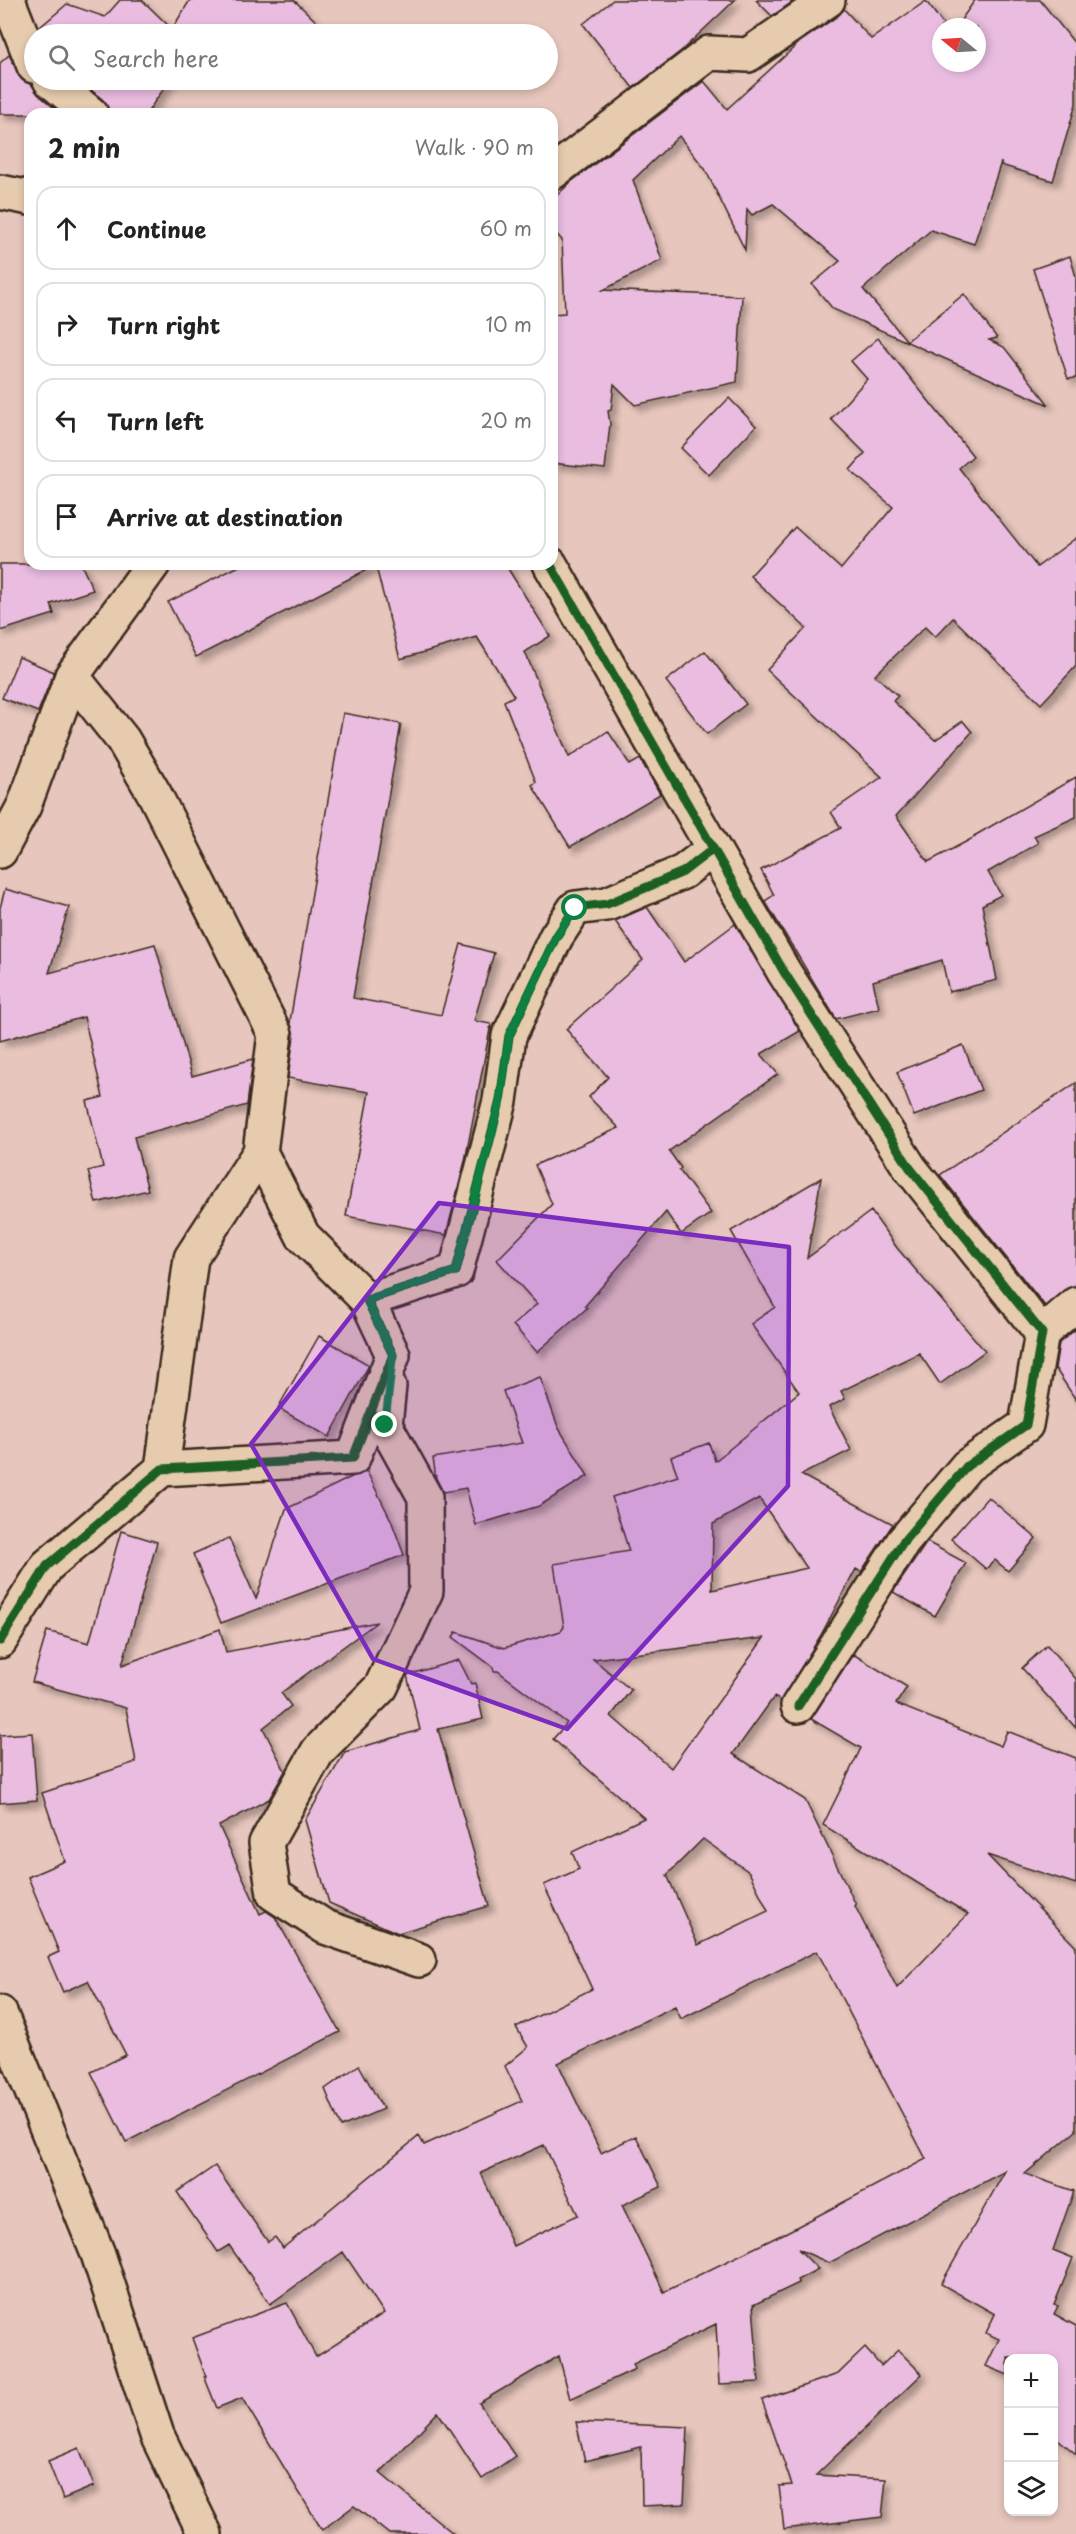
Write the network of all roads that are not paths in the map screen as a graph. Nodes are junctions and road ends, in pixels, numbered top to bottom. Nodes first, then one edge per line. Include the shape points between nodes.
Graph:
1 (8, 0) edge
2 (828, 0) edge
3 (24, 41) edge
4 (62, 90) edge
5 (84, 108) edge
6 (558, 168) edge
7 (0, 192) edge
8 (24, 197) edge
9 (149, 570) edge
10 (553, 570) edge
11 (72, 676) junction
12 (713, 849) junction
13 (0, 851) edge
14 (260, 1152) junction
15 (367, 1300) junction
16 (1076, 1304) edge
17 (1042, 1333) junction
18 (393, 1355) junction
19 (162, 1468) junction
20 (0, 1641) edge
21 (798, 1706) dead end
22 (419, 1960) dead end
23 (0, 2013) edge
24 (205, 2534) edge

1 - 3 street
2 - 6 street via 748,55 709,53
4 - 5 street
7 - 8 street
9 - 11 street
10 - 12 street
11 - 13 street via 24,806
11 - 14 street via 123,740 155,795 274,1034
12 - 15 street via 682,872 607,904 575,908 556,937 509,1036 500,1101 456,1271
12 - 17 street via 784,972 910,1168
14 - 15 street via 303,1236
14 - 19 street via 191,1258
15 - 18 street
16 - 17 street
17 - 21 street via 1026,1425 967,1466 903,1542
18 - 19 street via 353,1458
18 - 22 street via 385,1425 425,1497 426,1591 381,1687 318,1751 266,1843 274,1894 325,1927
19 - 20 street via 47,1566
23 - 24 street via 98,2254 157,2435

